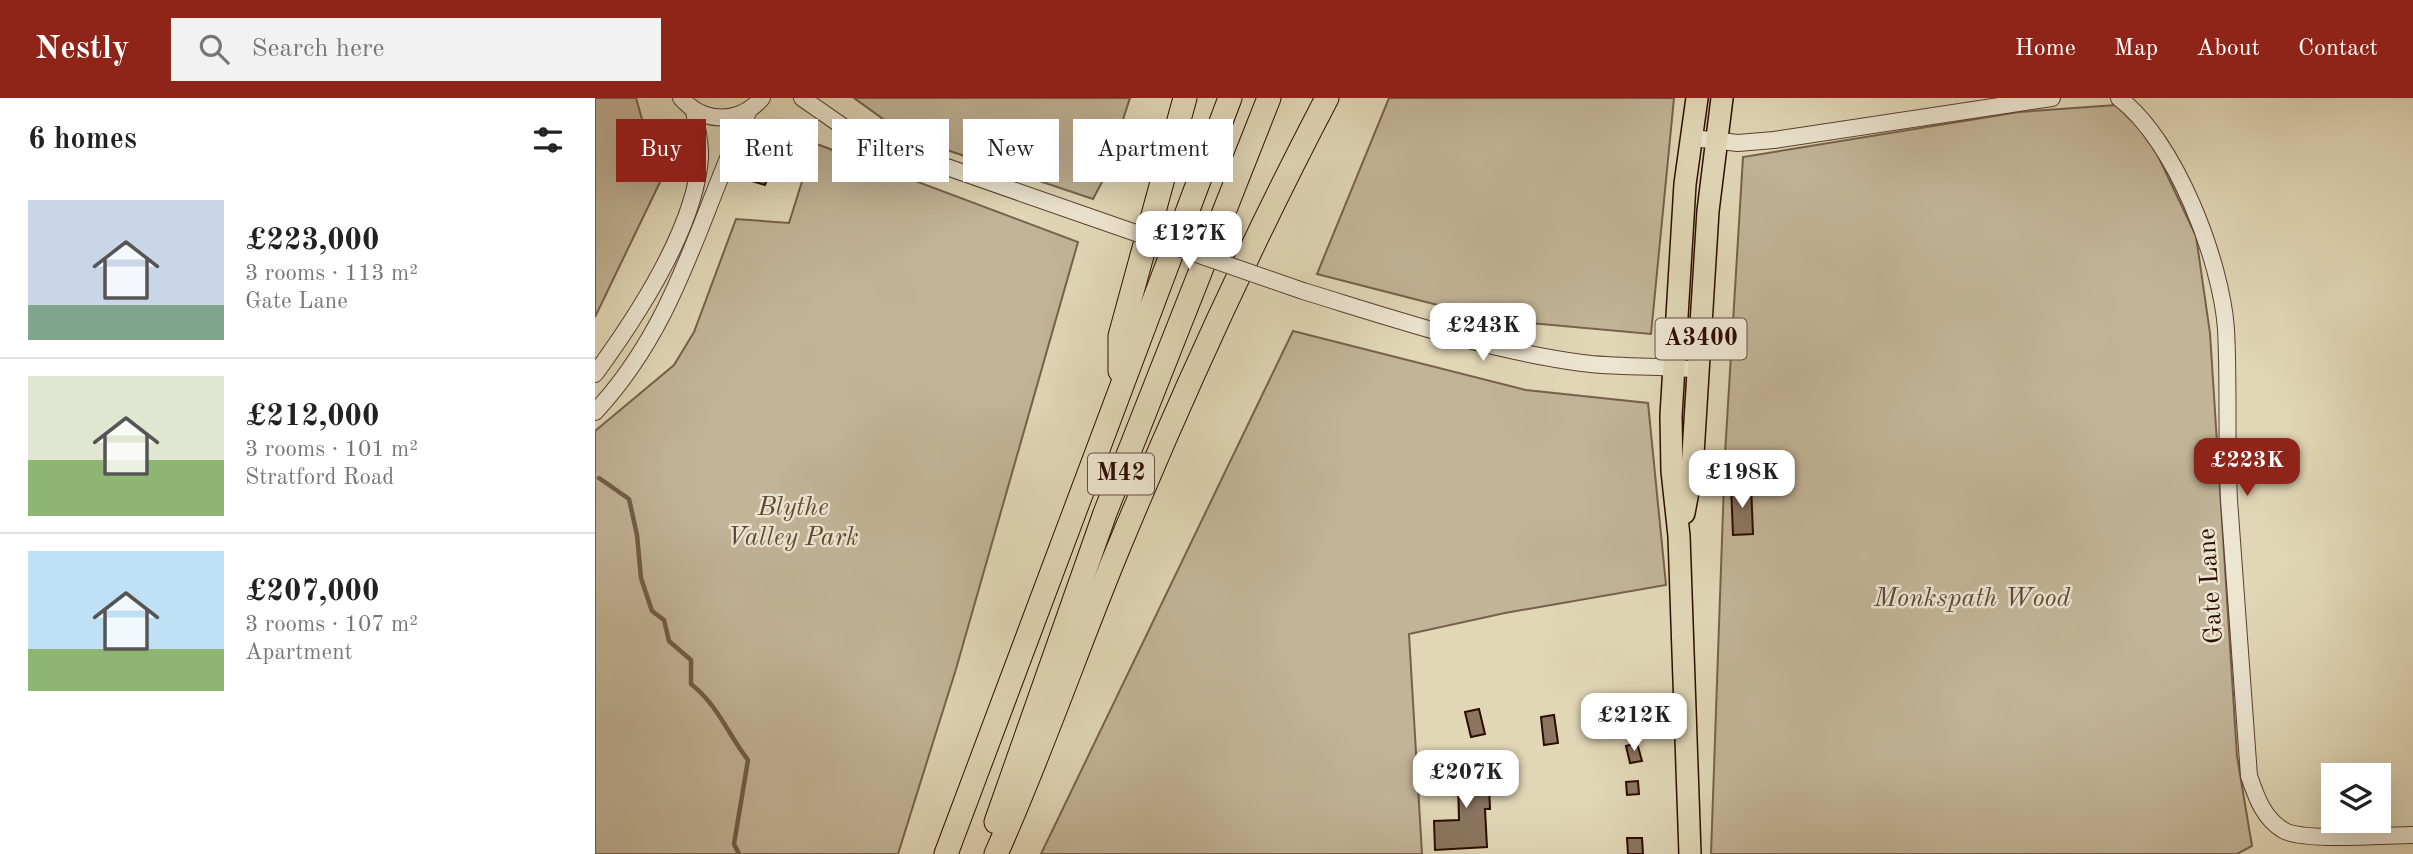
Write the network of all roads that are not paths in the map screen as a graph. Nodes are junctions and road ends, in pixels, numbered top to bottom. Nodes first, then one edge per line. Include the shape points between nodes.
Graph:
1 (681, 98) edge
2 (762, 98) edge
3 (802, 98) edge
4 (1185, 98) edge
5 (1230, 98) edge
6 (1269, 98) edge
7 (1327, 98) edge
8 (1697, 98) edge
9 (1722, 98) edge
10 (2052, 98) edge
11 (2119, 98) edge
12 (694, 110) junction
13 (749, 110) junction
14 (1692, 138) junction
15 (1716, 141) junction
16 (1675, 367) junction
17 (1699, 370) junction
18 (595, 374) edge
19 (1119, 388) junction
20 (595, 412) edge
21 (1679, 536) junction
22 (2413, 835) edge
23 (946, 854) edge
24 (985, 854) edge
25 (996, 854) edge
26 (1690, 854) edge

1 - 12 street
2 - 13 street
3 - 16 street, bridge via 845,128 884,145 1303,291 1453,338 1584,363
4 - 19 highway via 1120,336
5 - 19 highway, M42
6 - 24 highway, M42 via 1105,513
7 - 25 highway via 1230,291 1115,556 1036,766
8 - 14 main road, A3400
9 - 15 main road, A3400
10 - 15 street via 1774,141
11 - 22 street, Gate Lane via 2143,118 2187,193 2205,234 2225,326 2229,496 2249,776 2257,802 2285,832
12 - 13 street via 721,119
12 - 18 street via 700,156 675,243 630,327
13 - 20 street via 689,262 649,342
14 - 15 street
14 - 16 main road, A3400 via 1679,261
15 - 17 main road, A3400
16 - 17 street
16 - 21 main road, A3400 via 1672,471
17 - 21 main road, A3400 via 1692,470
19 - 23 highway, M42
21 - 26 main road, A3400

